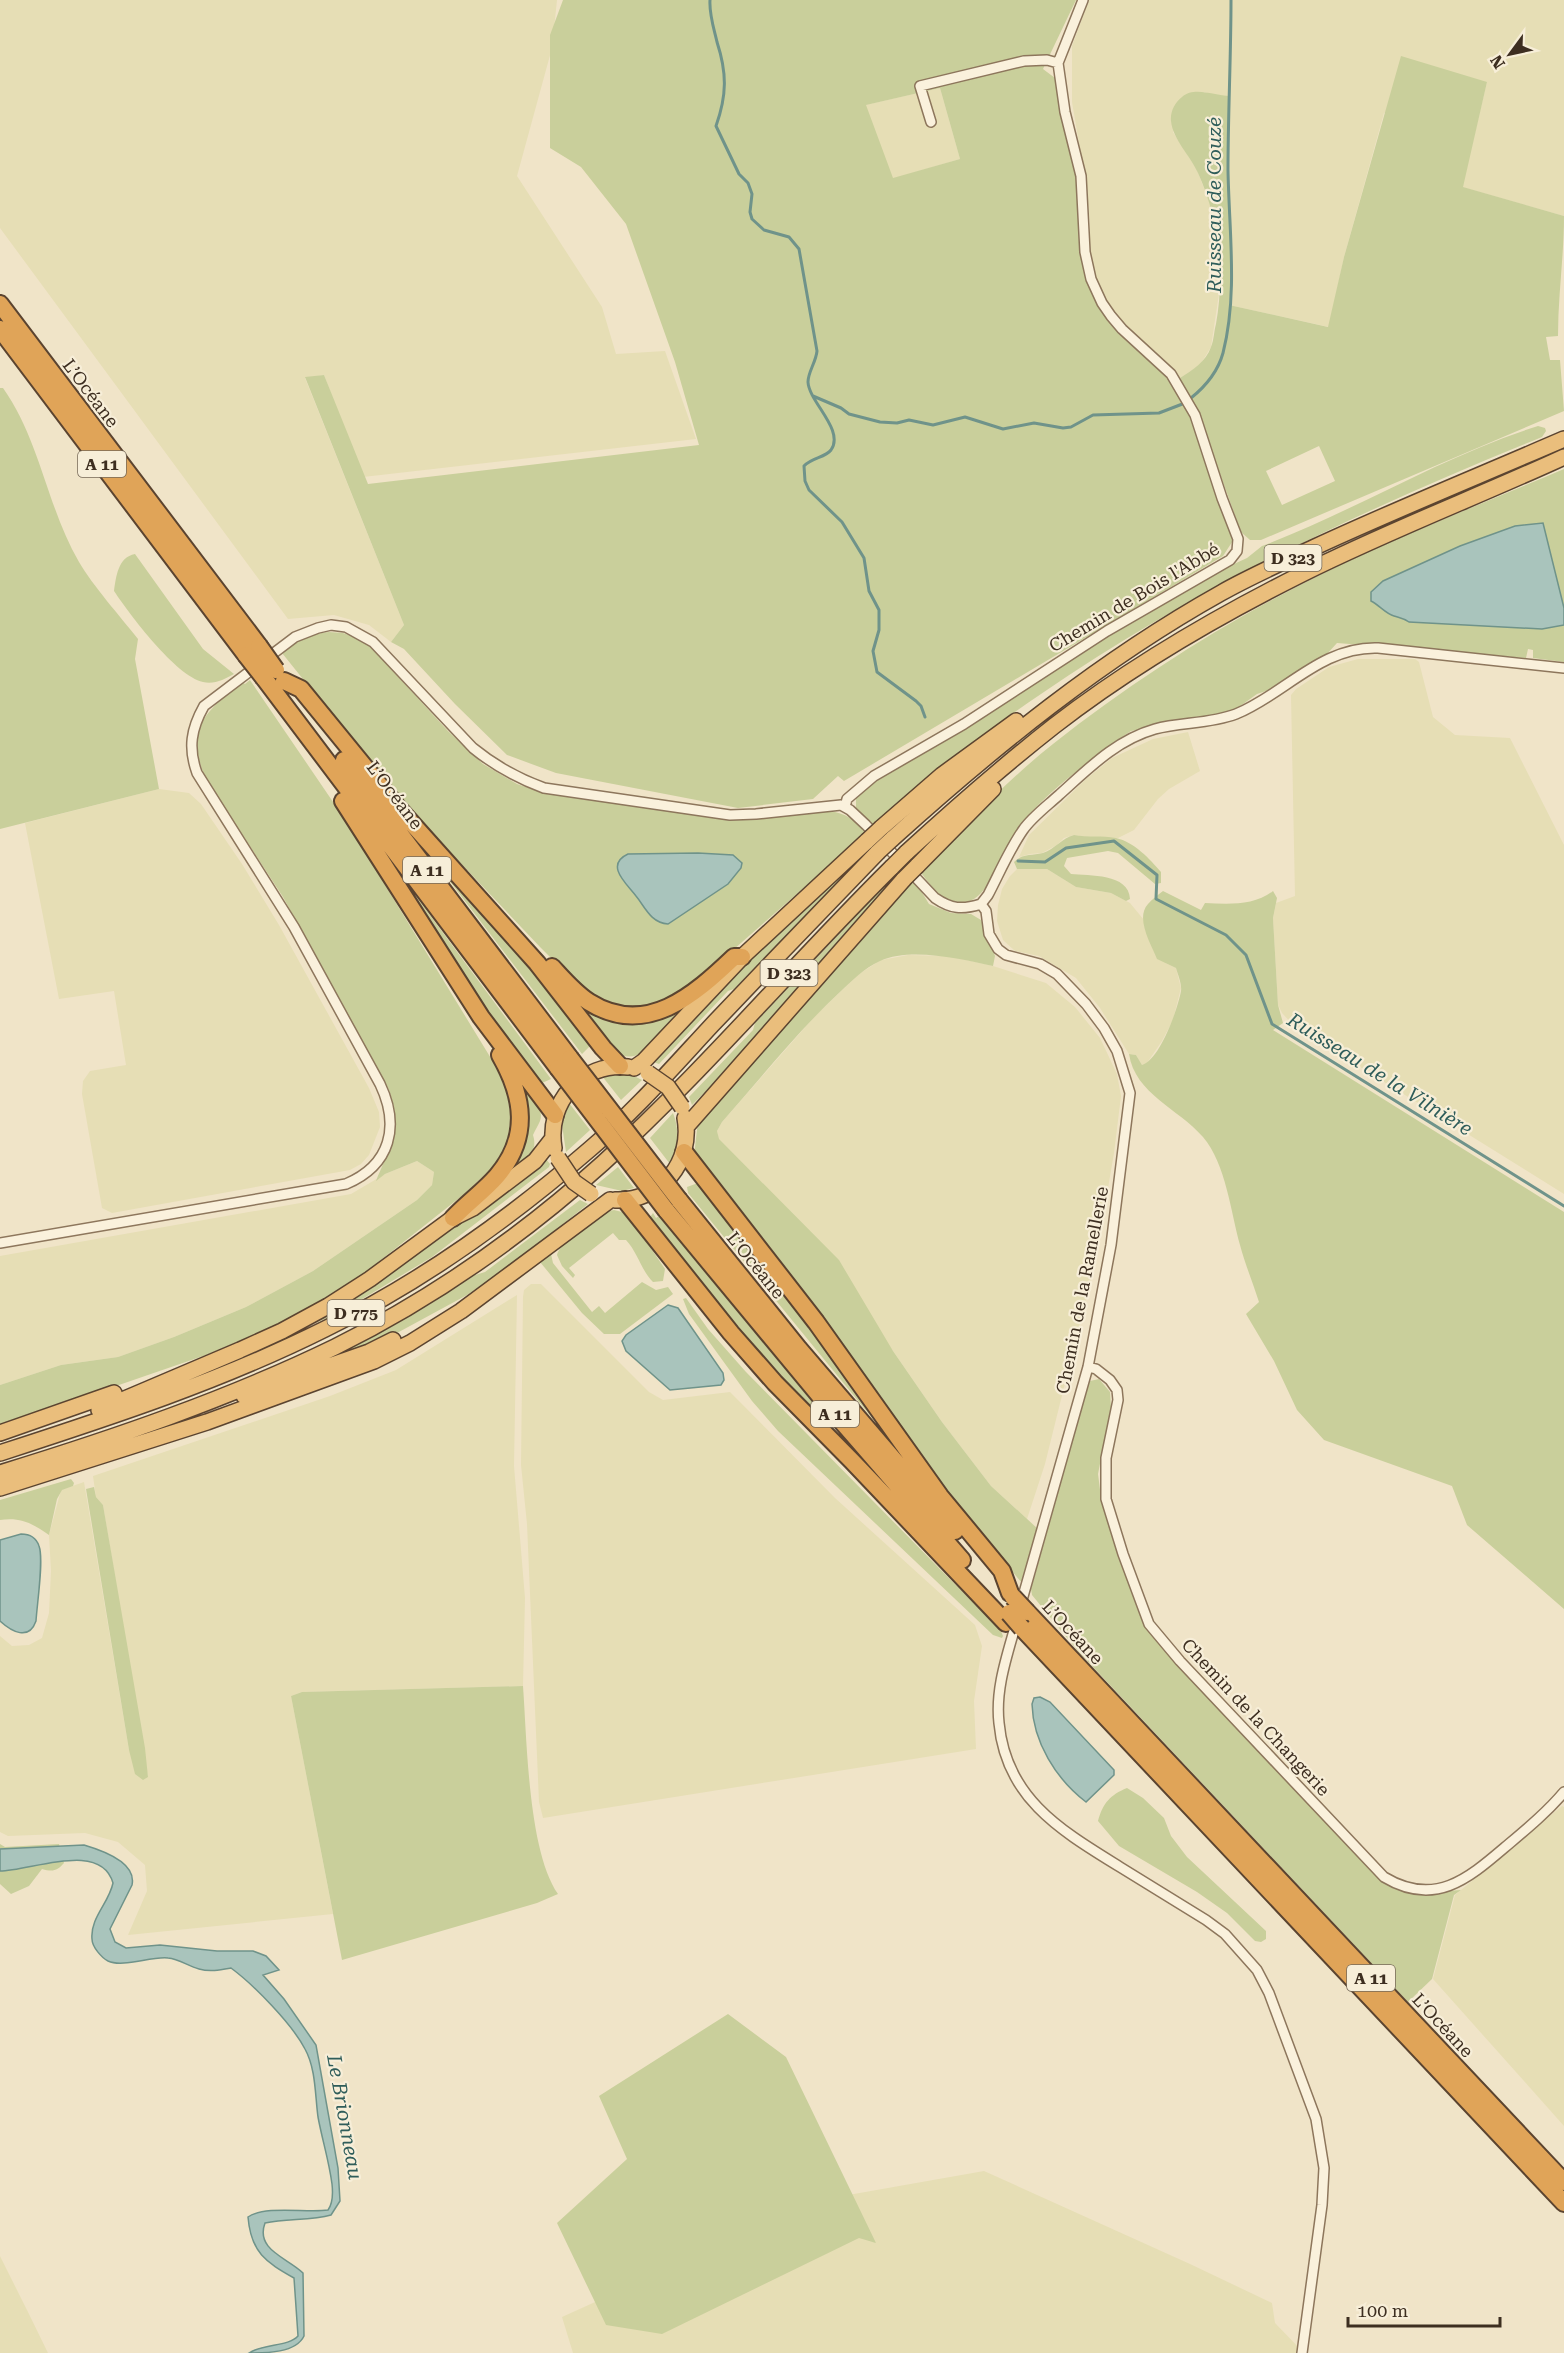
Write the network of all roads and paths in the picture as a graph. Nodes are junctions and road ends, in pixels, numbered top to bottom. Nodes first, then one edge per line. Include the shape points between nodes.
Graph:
1 (1083, 0) edge
2 (1058, 63) junction
3 (931, 122) dead end
4 (0, 304) edge
5 (0, 329) edge
6 (1564, 439) edge
7 (1564, 457) edge
8 (252, 650) junction
9 (1563, 667) edge
10 (275, 676) junction
11 (1041, 711) junction
12 (292, 716) junction
13 (1056, 725) junction
14 (844, 807) junction
15 (981, 904) junction
16 (508, 930) junction
17 (742, 957) junction
18 (481, 1017) junction
19 (564, 1063) junction
20 (634, 1069) junction
21 (634, 1108) joint
22 (555, 1115) junction
23 (647, 1121) joint
24 (686, 1127) junction
25 (553, 1138) junction
26 (684, 1152) junction
27 (617, 1200) junction
28 (673, 1205) junction
29 (453, 1218) junction
30 (0, 1243) edge
31 (483, 1293) junction
32 (1088, 1366) junction
33 (192, 1370) junction
34 (213, 1400) junction
35 (0, 1433) edge
36 (34, 1442) junction
37 (0, 1453) edge
38 (0, 1473) edge
39 (0, 1488) edge
40 (1012, 1595) junction
41 (1007, 1618) junction
42 (1025, 1620) junction
43 (1564, 1792) edge
44 (1564, 2182) edge
45 (1564, 2203) edge
46 (1302, 2353) edge

1 - 2 street, Chemin de Bois l'Abbé
2 - 3 street via 1024,62 920,86
2 - 14 street, Chemin de Bois l'Abbé via 1081,176 1085,252 1095,290 1122,329 1166,367 1185,395 1237,534 1238,548 1230,560 1107,631 964,724 874,776 847,799
4 - 8 highway, L’Océane / A 11
5 - 8 highway, L’Océane / A 11
6 - 11 highway, D 323 via 1385,514 1221,593
7 - 13 highway, D 323 via 1392,532 1245,604 1142,665
8 - 10 highway, L’Océane / A 11, bridge
9 - 15 street via 1358,649 1326,659 1235,714 1134,736 1110,750 1023,830
10 - 12 highway, L’Océane / A 11
10 - 16 highway via 301,689 399,809
10 - 19 highway, L’Océane / A 11
11 - 17 highway, bridge via 1011,723 942,776
11 - 21 highway, D 323, bridge via 878,852
12 - 18 highway via 297,736 380,856
12 - 19 highway, L’Océane / A 11
13 - 23 highway, D 323, bridge via 954,809 892,867
13 - 24 highway, bridge via 1041,746 980,801 904,879
14 - 15 street via 946,906 958,909
14 - 30 street via 730,815 543,788 508,773 482,755 373,642 346,627 331,625 308,630 204,706 192,737 193,761 294,927 388,1100 391,1115 385,1150 369,1171 346,1184
15 - 32 street, Chemin de la Ramellerie via 998,950 1057,974 1086,1004 1117,1051 1130,1093 1111,1245
16 - 17 highway via 523,938 590,1003 632,1016 674,1006 735,957
16 - 20 highway via 603,1048
17 - 20 highway
18 - 22 highway
18 - 29 highway via 485,1033 515,1084 519,1130 505,1166
19 - 28 highway, L’Océane / A 11, bridge
20 - 22 highway via 597,1070 577,1081
20 - 24 highway, bridge via 668,1087 681,1107
21 - 36 highway, D 775 via 528,1201 456,1253 372,1305 243,1367
22 - 25 highway
23 - 34 highway, D 775 via 539,1217 458,1275 337,1346
24 - 26 highway
25 - 27 highway, bridge via 558,1158 574,1182 591,1194
25 - 29 highway via 535,1161 473,1208
26 - 27 highway via 674,1173 662,1185 642,1197
26 - 40 highway via 816,1323 940,1496 1002,1571
27 - 31 highway
27 - 41 highway via 775,1383
28 - 40 highway, L’Océane / A 11
28 - 41 highway, L’Océane / A 11 via 856,1440
29 - 33 highway via 328,1306 282,1331
31 - 34 highway via 369,1352 252,1395
31 - 39 highway via 410,1343 374,1361 207,1422
32 - 43 street, Chemin de la Changerie via 1110,1380 1117,1390 1106,1458 1106,1499 1149,1624 1384,1877 1406,1887 1423,1889 1462,1882
32 - 46 street, Chemin de la Ramellerie via 1001,1681 1002,1743 1019,1784 1047,1818 1225,1934 1250,1960 1265,1985 1308,2094 1324,2168
33 - 35 highway via 163,1376
33 - 36 highway via 52,1427
34 - 38 highway, D 775
36 - 37 highway, D 775
40 - 42 highway, L’Océane / A 11, bridge
41 - 42 highway, L’Océane / A 11, bridge
42 - 44 highway, L’Océane / A 11
42 - 45 highway, L’Océane / A 11

